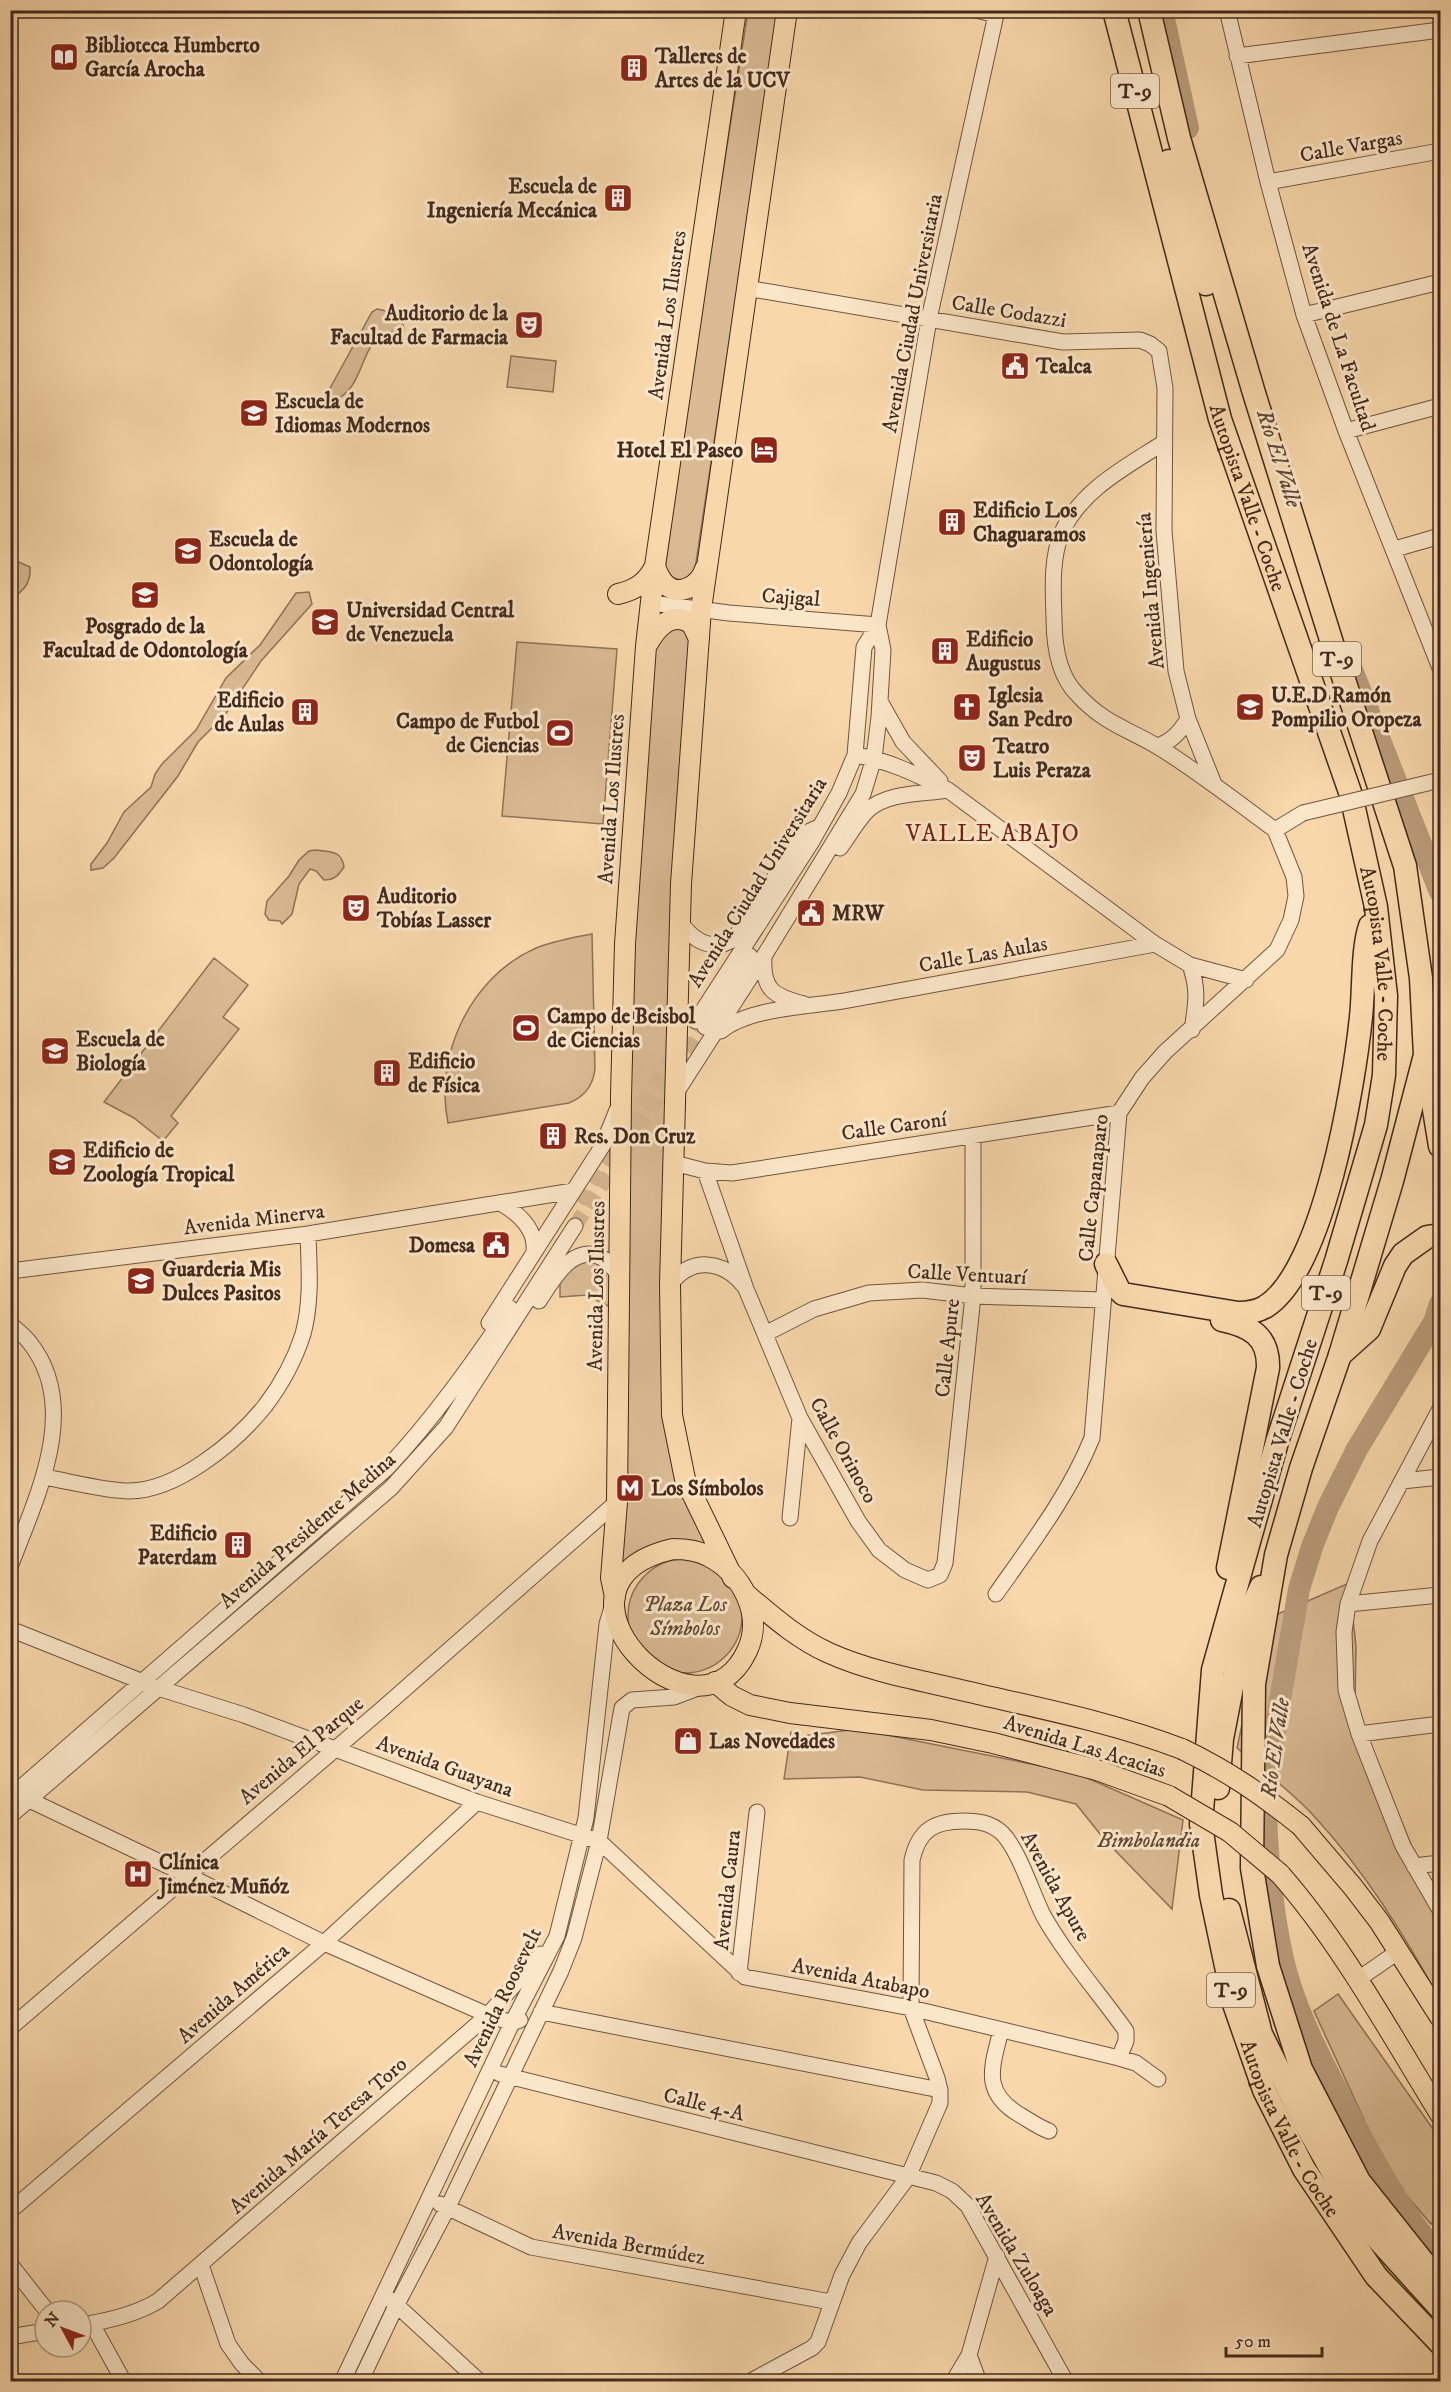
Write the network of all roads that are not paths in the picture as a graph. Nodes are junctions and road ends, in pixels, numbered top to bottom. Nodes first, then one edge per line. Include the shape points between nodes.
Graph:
1 (736, 10) edge
2 (787, 10) edge
3 (976, 10) edge
4 (1098, 10) edge
5 (1114, 10) edge
6 (1133, 10) edge
7 (1149, 10) edge
8 (1227, 10) edge
9 (996, 13) edge
10 (1440, 30) edge
11 (1237, 56) junction
12 (1440, 151) edge
13 (1155, 171) junction
14 (1268, 182) junction
15 (1440, 282) edge
16 (746, 288) junction
17 (1304, 315) junction
18 (929, 319) junction
19 (1124, 342) joint
20 (1248, 398) junction
21 (1440, 406) edge
22 (1347, 431) junction
23 (1163, 443) junction
24 (1440, 536) edge
25 (1395, 549) junction
26 (707, 563) junction
27 (655, 566) junction
28 (618, 594) dead end
29 (651, 603) junction
30 (701, 609) junction
31 (878, 625) junction
32 (699, 639) junction
33 (646, 646) junction
34 (1440, 664) edge
35 (880, 700) junction
36 (1188, 719) junction
37 (1158, 746) junction
38 (855, 755) junction
39 (874, 758) junction
40 (1440, 780) edge
41 (1214, 784) junction
42 (948, 790) junction
43 (819, 828) junction
44 (1275, 830) junction
45 (1376, 907) junction
46 (680, 922) junction
47 (1155, 944) junction
48 (764, 956) junction
49 (1190, 965) junction
50 (1246, 980) junction
51 (818, 1005) junction
52 (704, 1029) junction
53 (1192, 1030) junction
54 (1425, 1055) junction
55 (676, 1093) junction
56 (621, 1096) junction
57 (1119, 1113) junction
58 (973, 1136) junction
59 (1440, 1146) edge
60 (674, 1163) junction
61 (705, 1171) junction
62 (573, 1191) junction
63 (502, 1204) junction
64 (571, 1223) tunnel mouth
65 (308, 1234) junction
66 (1440, 1234) edge
67 (534, 1251) junction
68 (1106, 1264) junction
69 (27, 1269) junction
70 (10, 1271) edge
71 (620, 1276) junction
72 (10, 1279) edge
73 (670, 1285) junction
74 (746, 1289) junction
75 (973, 1296) junction
76 (1103, 1300) junction
77 (11, 1324) edge
78 (765, 1334) junction
79 (1340, 1355) junction
80 (475, 1371) junction
81 (1440, 1409) edge
82 (800, 1418) junction
83 (44, 1477) junction
84 (1440, 1477) edge
85 (1402, 1481) junction
86 (617, 1502) junction
87 (790, 1518) dead end
88 (1276, 1555) junction
89 (945, 1563) joint
90 (10, 1567) edge
91 (734, 1578) junction
92 (996, 1594) dead end
93 (747, 1595) junction
94 (1440, 1595) edge
95 (614, 1600) junction
96 (1348, 1604) junction
97 (10, 1629) edge
98 (1213, 1670) junction
99 (142, 1682) junction
100 (709, 1684) junction
101 (158, 1688) junction
102 (1440, 1725) edge
103 (1359, 1734) junction
104 (336, 1749) junction
105 (16, 1795) edge
106 (477, 1802) junction
107 (757, 1812) dead end
108 (10, 1816) edge
109 (582, 1836) junction
110 (599, 1841) junction
111 (1440, 1863) edge
112 (1414, 1866) junction
113 (187, 1875) junction
114 (1440, 1910) edge
115 (556, 1936) junction
116 (324, 1943) junction
117 (1399, 1952) junction
118 (739, 1973) junction
119 (1357, 1980) junction
120 (911, 2008) junction
121 (541, 2012) junction
122 (488, 2015) junction
123 (1440, 2017) edge
124 (512, 2022) junction
125 (10, 2028) edge
126 (1001, 2030) junction
127 (1119, 2058) junction
128 (489, 2071) junction
129 (509, 2077) junction
130 (1158, 2079) dead end
131 (940, 2090) junction
132 (1440, 2114) edge
133 (1048, 2131) dead end
134 (908, 2177) junction
135 (429, 2199) junction
136 (448, 2207) junction
137 (10, 2211) edge
138 (997, 2256) junction
139 (10, 2264) edge
140 (201, 2265) junction
141 (1440, 2283) edge
142 (384, 2294) junction
143 (38, 2299) edge
144 (831, 2302) junction
145 (396, 2306) junction
146 (1440, 2308) edge
147 (93, 2323) edge
148 (33, 2333) edge
149 (93, 2334) edge
150 (10, 2337) edge
151 (1440, 2343) edge
152 (969, 2355) junction
153 (124, 2382) edge
154 (260, 2382) edge
155 (342, 2382) edge
156 (360, 2382) edge
157 (480, 2382) edge
158 (749, 2382) edge
159 (953, 2382) edge
160 (980, 2382) edge
161 (1066, 2382) edge

1 - 27 main road, Avenida Los Ilustres
2 - 16 main road
3 - 9 street
4 - 13 highway via 1137,143
5 - 13 highway, T-9
6 - 20 highway, Autopista Valle - Coche / T-9 via 1165,145
7 - 20 highway, Autopista Valle - Coche / T-9
8 - 11 street, Avenida de La Facultad
9 - 18 street, Avenida Ciudad Universitaria
10 - 11 street
11 - 14 street, Avenida de La Facultad
12 - 14 street, Calle Vargas
13 - 45 highway, Autopista Valle - Coche / T-9 via 1220,419 1351,795
14 - 17 street, Avenida de La Facultad
15 - 17 street
16 - 18 street, Calle Codazzi
16 - 26 main road
17 - 22 street, Avenida de La Facultad
18 - 19 street, Calle Codazzi via 1063,342
18 - 31 street, Avenida Ciudad Universitaria
19 - 23 street, Avenida Ingeniería via 1140,340 1159,351 1165,388
20 - 54 highway, Autopista Valle - Coche / T-9 via 1413,925 1421,978
21 - 22 street
22 - 25 street, Avenida de La Facultad
23 - 36 street, Avenida Ingeniería via 1164,531 1176,671
23 - 37 street via 1093,491 1073,513 1062,533 1053,583 1054,637 1067,682 1092,710
24 - 25 street
25 - 34 street, Avenida de La Facultad
26 - 27 main road via 698,584 679,590 665,585
26 - 30 main road
27 - 28 main road via 648,580
27 - 29 main road, Avenida Los Ilustres
29 - 30 street, Cajigal
29 - 33 main road, Avenida Los Ilustres
30 - 31 street, Cajigal
30 - 32 main road
31 - 35 street, Avenida Ciudad Universitaria via 883,650
31 - 38 street, Avenida Ciudad Universitaria via 864,646
32 - 33 main road via 692,624 677,618 664,622
32 - 46 main road
33 - 56 main road, Avenida Los Ilustres via 625,944
35 - 39 street, Avenida Ciudad Universitaria
35 - 42 street via 903,742
36 - 37 street via 1176,735
36 - 41 street, Avenida Ingeniería
37 - 41 street
38 - 39 street
38 - 43 street, Avenida Ciudad Universitaria
39 - 42 street
39 - 48 street, Avenida Ciudad Universitaria via 863,794
39 - 52 street, Avenida Ciudad Universitaria via 854,799
40 - 44 street, bridge via 1303,813
41 - 44 street
42 - 47 street
42 - 48 street, Avenida Ciudad Universitaria via 908,794 865,812
43 - 46 street via 803,834 734,939 720,945 706,944 695,939
43 - 52 street, Avenida Ciudad Universitaria
44 - 50 street, Calle Capanaparo via 1294,877 1296,896 1291,920 1277,950
45 - 68 highway via 1368,931 1361,1018 1335,1166 1318,1223 1280,1294 1251,1313 1123,1294
45 - 98 highway, Autopista Valle - Coche / T-9 via 1386,996 1384,1075 1376,1125 1277,1442
46 - 55 main road
47 - 49 street
47 - 51 street, Calle Las Aulas
48 - 51 street, Calle Las Aulas via 763,974 773,992
48 - 52 street, Avenida Ciudad Universitaria
49 - 50 street
49 - 53 street via 1197,998
50 - 53 street, Calle Capanaparo
51 - 52 street, Calle Las Aulas via 756,1014
52 - 55 street, Avenida Ciudad Universitaria
53 - 57 street, Calle Capanaparo via 1142,1078
54 - 59 highway, T-9
54 - 79 highway, Autopista Valle - Coche / T-9
55 - 60 main road
56 - 62 street via 603,1145
56 - 71 main road, Avenida Los Ilustres
57 - 58 street, Calle Caroní
57 - 68 street, Calle Capanaparo
58 - 61 street, Calle Caroní via 732,1173
58 - 75 street, Calle Apure
60 - 61 street, Calle Caroní
60 - 73 main road
61 - 74 street, Calle Orinoco
62 - 63 street, Avenida Minerva
62 - 67 street
63 - 65 street, Avenida Minerva
63 - 67 street via 525,1223 534,1238
64 - 80 street, Avenida Presidente Medina
65 - 69 street, Avenida Minerva
65 - 83 street via 309,1299 303,1334 289,1369 265,1406 236,1435 208,1460 149,1489 129,1491
66 - 79 highway via 1403,1254 1369,1329
67 - 80 street via 474,1348
68 - 76 street, Calle Capanaparo
69 - 70 street, Avenida Minerva
69 - 72 street
71 - 80 street via 597,1256 570,1261 496,1366
71 - 86 main road, Avenida Los Ilustres
73 - 74 street, Calle Orinoco via 688,1268 708,1264 738,1279
73 - 91 main road via 672,1415 678,1449 685,1479
74 - 78 street, Calle Orinoco
75 - 76 street, Calle Ventuarí
75 - 78 street, Calle Ventuarí via 923,1290 869,1293 814,1310
75 - 89 street, Calle Apure
76 - 92 street, Calle Capanaparo via 1092,1438 1081,1467
76 - 98 highway, T-9 via 1244,1324 1255,1333 1269,1358
77 - 83 street via 31,1344 47,1375 53,1398
78 - 82 street, Calle Orinoco
79 - 88 highway, Autopista Valle - Coche / T-9
80 - 99 street, Avenida Presidente Medina via 387,1468
80 - 101 street, Avenida Presidente Medina via 446,1427 391,1488
81 - 85 street
82 - 87 street
82 - 89 street, Calle Orinoco via 858,1521 879,1550 905,1570 928,1580 940,1575
83 - 90 street
84 - 85 street
85 - 96 street via 1370,1541
86 - 95 main road, Avenida Los Ilustres via 611,1578
86 - 104 street, Avenida El Parque
88 - 141 highway, Autopista Valle - Coche / T-9 via 1254,1684 1252,1868 1268,1966 1301,2069 1359,2181
88 - 146 highway via 1244,1626 1222,1739 1216,1805 1218,1858 1229,1913 1261,2034 1305,2123 1348,2199 1375,2236
91 - 93 main road
91 - 95 main road via 707,1555 673,1549 634,1565
93 - 100 main road via 754,1624 752,1638 739,1665
93 - 117 main road, Avenida Las Acacias, bridge via 809,1642 878,1671 1098,1721 1149,1736 1209,1762 1259,1792 1301,1826 1353,1887
94 - 96 street
95 - 100 main road via 620,1629 642,1661 675,1682
95 - 109 street, Avenida Roosevelt via 607,1624
96 - 103 street via 1344,1632 1346,1690
97 - 99 street
98 - 151 highway, Autopista Valle - Coche / T-9 via 1201,1824 1234,2004 1264,2090 1304,2169 1376,2276
99 - 101 street, Avenida Guayana
99 - 105 street, Avenida Presidente Medina
100 - 110 street, Avenida Roosevelt via 674,1697 632,1700 622,1708
100 - 119 main road, Avenida Las Acacias, bridge via 750,1705 931,1730 993,1743 1097,1770 1169,1796 1230,1832 1280,1874
101 - 104 street, Avenida Guayana
101 - 105 street, Avenida Presidente Medina
102 - 103 street
103 - 112 street
104 - 106 street, Avenida Guayana
104 - 113 street, Avenida El Parque
105 - 108 street, Avenida Presidente Medina
105 - 113 street
106 - 109 street, Avenida Guayana
106 - 116 street, Avenida América
107 - 118 street, Avenida Caura
109 - 110 street, Avenida Guayana
109 - 115 street, Avenida Roosevelt
110 - 118 street, Avenida Atabapo
110 - 121 street, Avenida Roosevelt via 574,1938
111 - 112 street
112 - 114 street
113 - 116 street
113 - 125 street, Avenida El Parque
115 - 122 street, Avenida María Teresa Toro
115 - 124 street, Avenida Roosevelt
116 - 122 street
116 - 137 street, Avenida América
117 - 119 street
117 - 123 main road, Avenida Las Acacias
118 - 120 street, Avenida Atabapo via 751,1979
119 - 132 main road, Avenida Las Acacias
120 - 126 street, Avenida Atabapo
120 - 127 street, Avenida Apure via 915,1848 923,1835 944,1821 986,1822 1005,1836 1044,1916 1126,2031
120 - 131 street
121 - 124 street
121 - 129 street, Avenida Roosevelt
121 - 131 street
122 - 124 street
122 - 140 street, Avenida María Teresa Toro
124 - 128 street, Avenida Roosevelt
126 - 127 street, Avenida Atabapo
126 - 133 street via 992,2065 993,2091 1006,2107
127 - 130 street, Avenida Atabapo via 1136,2063
128 - 129 street, Calle 4-A
128 - 135 street, Avenida Roosevelt
129 - 134 street, Calle 4-A
129 - 136 street, Avenida Roosevelt
131 - 134 street via 940,2103
134 - 138 street, Avenida Zuloaga via 952,2191 968,2206
134 - 144 street via 859,2242
135 - 136 street, Avenida Bermúdez
135 - 142 street, Avenida Roosevelt
136 - 144 street, Avenida Bermúdez via 531,2247
136 - 145 street, Avenida Roosevelt
138 - 152 street
138 - 161 street, Avenida Zuloaga
139 - 143 street
140 - 147 street, Avenida María Teresa Toro via 144,2310
140 - 154 street via 228,2344
142 - 145 street
142 - 155 street, Avenida Roosevelt
144 - 158 street via 812,2348
145 - 156 street, Avenida Roosevelt
145 - 157 street
148 - 150 street
149 - 153 street
152 - 159 street
152 - 160 street

